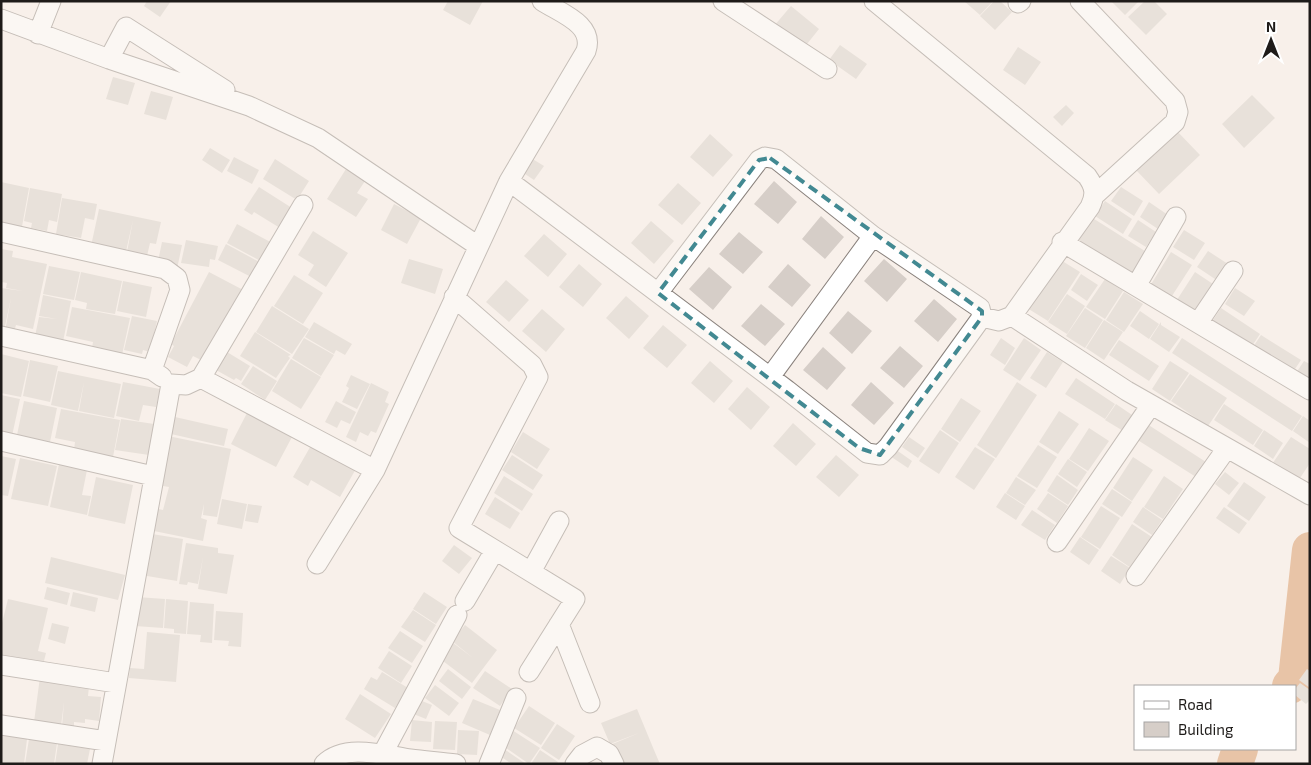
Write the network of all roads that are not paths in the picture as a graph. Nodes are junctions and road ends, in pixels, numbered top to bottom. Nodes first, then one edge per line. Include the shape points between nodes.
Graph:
1 (51, 1) edge
2 (542, 1) edge
3 (723, 1) edge
4 (874, 1) edge
5 (1080, 1) edge
6 (1, 19) edge
7 (38, 34) junction
8 (109, 60) junction
9 (827, 69) dead end
10 (249, 106) junction
11 (509, 181) junction
12 (1095, 194) junction
13 (303, 205) dead end
14 (1176, 216) dead end
15 (1, 232) edge
16 (873, 236) junction
17 (1062, 242) junction
18 (478, 246) junction
19 (1233, 271) dead end
20 (1136, 286) junction
21 (658, 293) junction
22 (454, 297) junction
23 (1012, 316) junction
24 (982, 317) junction
25 (1198, 323) junction
26 (1, 336) edge
27 (152, 370) junction
28 (770, 376) junction
29 (200, 378) junction
30 (171, 384) junction
31 (1310, 390) edge
32 (1151, 405) junction
33 (1, 441) edge
34 (1227, 448) junction
35 (374, 470) junction
36 (153, 476) junction
37 (1305, 492) edge
38 (560, 521) dead end
39 (1057, 542) dead end
40 (495, 550) junction
41 (317, 564) dead end
42 (531, 572) junction
43 (1136, 576) dead end
44 (560, 624) junction
45 (1, 665) edge
46 (529, 672) dead end
47 (116, 683) junction
48 (516, 698) dead end
49 (590, 703) dead end
50 (1, 725) edge
51 (106, 741) junction
52 (384, 753) junction
53 (102, 764) edge
54 (324, 764) edge
55 (456, 764) edge
56 (489, 764) edge
57 (575, 764) edge
58 (614, 764) edge

1 - 7 street
2 - 11 street via 583,27 588,45
3 - 9 street
4 - 12 street via 1088,176
5 - 12 street via 1175,100 1178,112 1175,122
6 - 7 street
7 - 8 street
8 - 10 street
8 - 10 street via 126,27
10 - 18 street via 318,138
11 - 18 street
11 - 21 street
12 - 17 street via 1090,207
13 - 29 street
14 - 20 street
15 - 27 street via 164,269 172,274 180,290
16 - 21 street via 776,159 765,157 759,160
16 - 24 street via 980,308
16 - 28 street
17 - 20 street
17 - 23 street
18 - 22 street
19 - 25 street
20 - 25 street
21 - 28 street
22 - 35 street
22 - 40 street via 532,365 538,377 459,528
23 - 24 street via 999,321
23 - 32 street
24 - 28 street via 880,455 859,448
25 - 31 street
26 - 27 street
27 - 30 street
29 - 30 street via 186,385
29 - 35 street
30 - 36 street
32 - 34 street
32 - 39 street
33 - 36 street
34 - 37 street
34 - 43 street
35 - 41 street
36 - 47 street
38 - 42 street
40 - 42 street
40 - 52 street
42 - 44 street via 575,599
44 - 46 street
44 - 49 street
45 - 47 street
47 - 51 street
48 - 56 street
50 - 51 street
51 - 53 street
52 - 54 street via 355,752 339,755
52 - 55 street
57 - 58 street via 582,755 597,747 609,754

